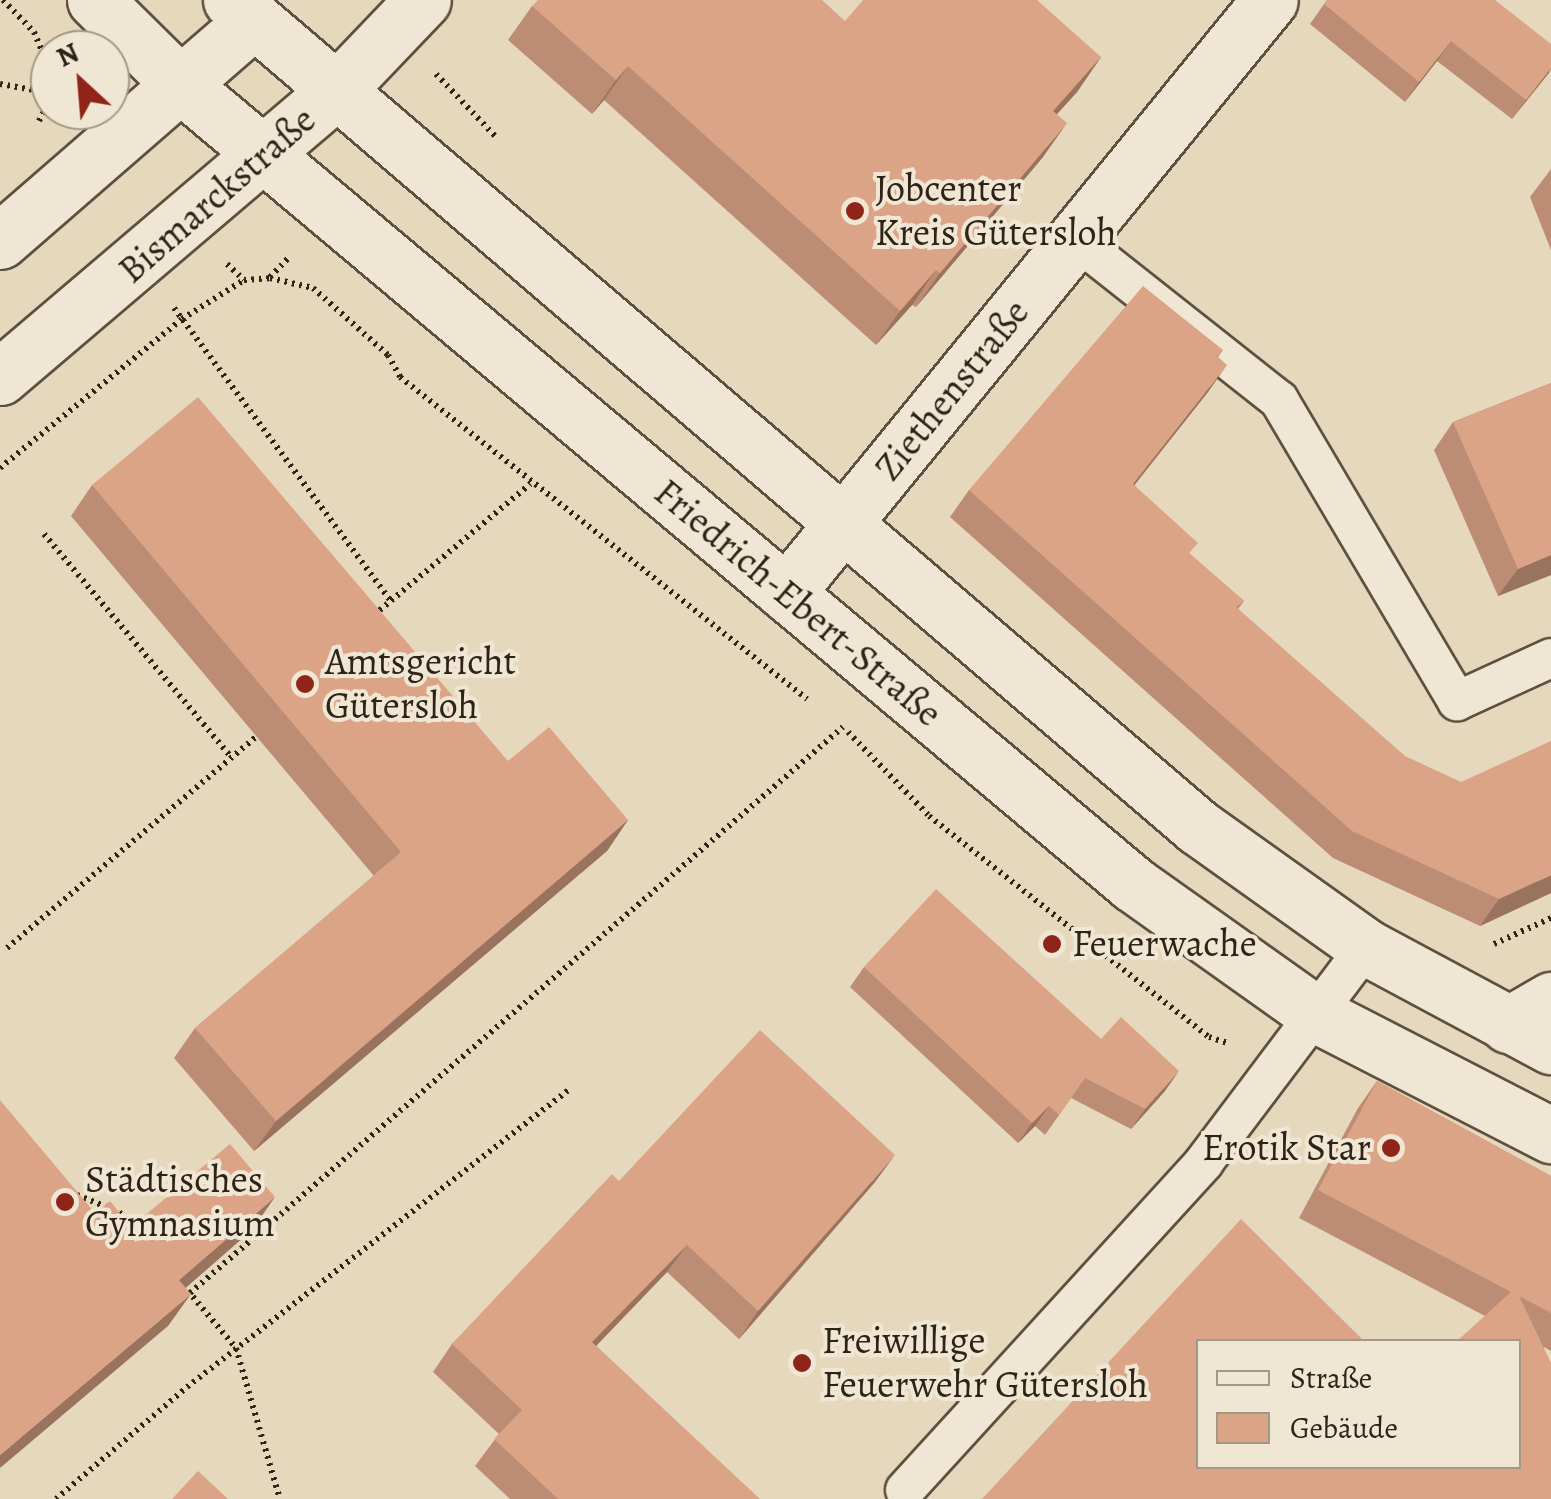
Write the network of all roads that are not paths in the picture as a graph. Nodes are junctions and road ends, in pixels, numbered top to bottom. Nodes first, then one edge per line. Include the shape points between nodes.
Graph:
1 (95, 0) edge
2 (423, 0) edge
3 (1270, 0) edge
4 (255, 7) edge
5 (180, 84) junction
6 (335, 92) junction
7 (267, 157) junction
8 (1075, 239) junction
9 (0, 241) edge
10 (0, 377) edge
11 (840, 527) junction
12 (786, 594) junction
13 (1551, 658) edge
14 (1366, 947) junction
15 (1319, 1016) junction
16 (1537, 1024) edge
17 (1551, 1135) edge
18 (905, 1490) dead end

1 - 5 main road, Friedrich-Ebert-Straße
2 - 6 main road, Bismarckstraße
3 - 8 main road, Ziethenstraße
4 - 5 main road
4 - 6 main road
5 - 7 main road, Friedrich-Ebert-Straße
5 - 9 main road
6 - 7 main road, Bismarckstraße
6 - 11 main road
7 - 10 main road, Bismarckstraße
7 - 12 main road, Friedrich-Ebert-Straße
8 - 11 main road, Ziethenstraße
8 - 13 lane via 1279,400 1457,701
11 - 12 main road, Ziethenstraße
11 - 14 main road via 1198,827
12 - 15 main road, Friedrich-Ebert-Straße via 1134,884
14 - 15 lane
14 - 16 main road
15 - 17 main road, Friedrich-Ebert-Straße
15 - 18 lane via 1204,1162

